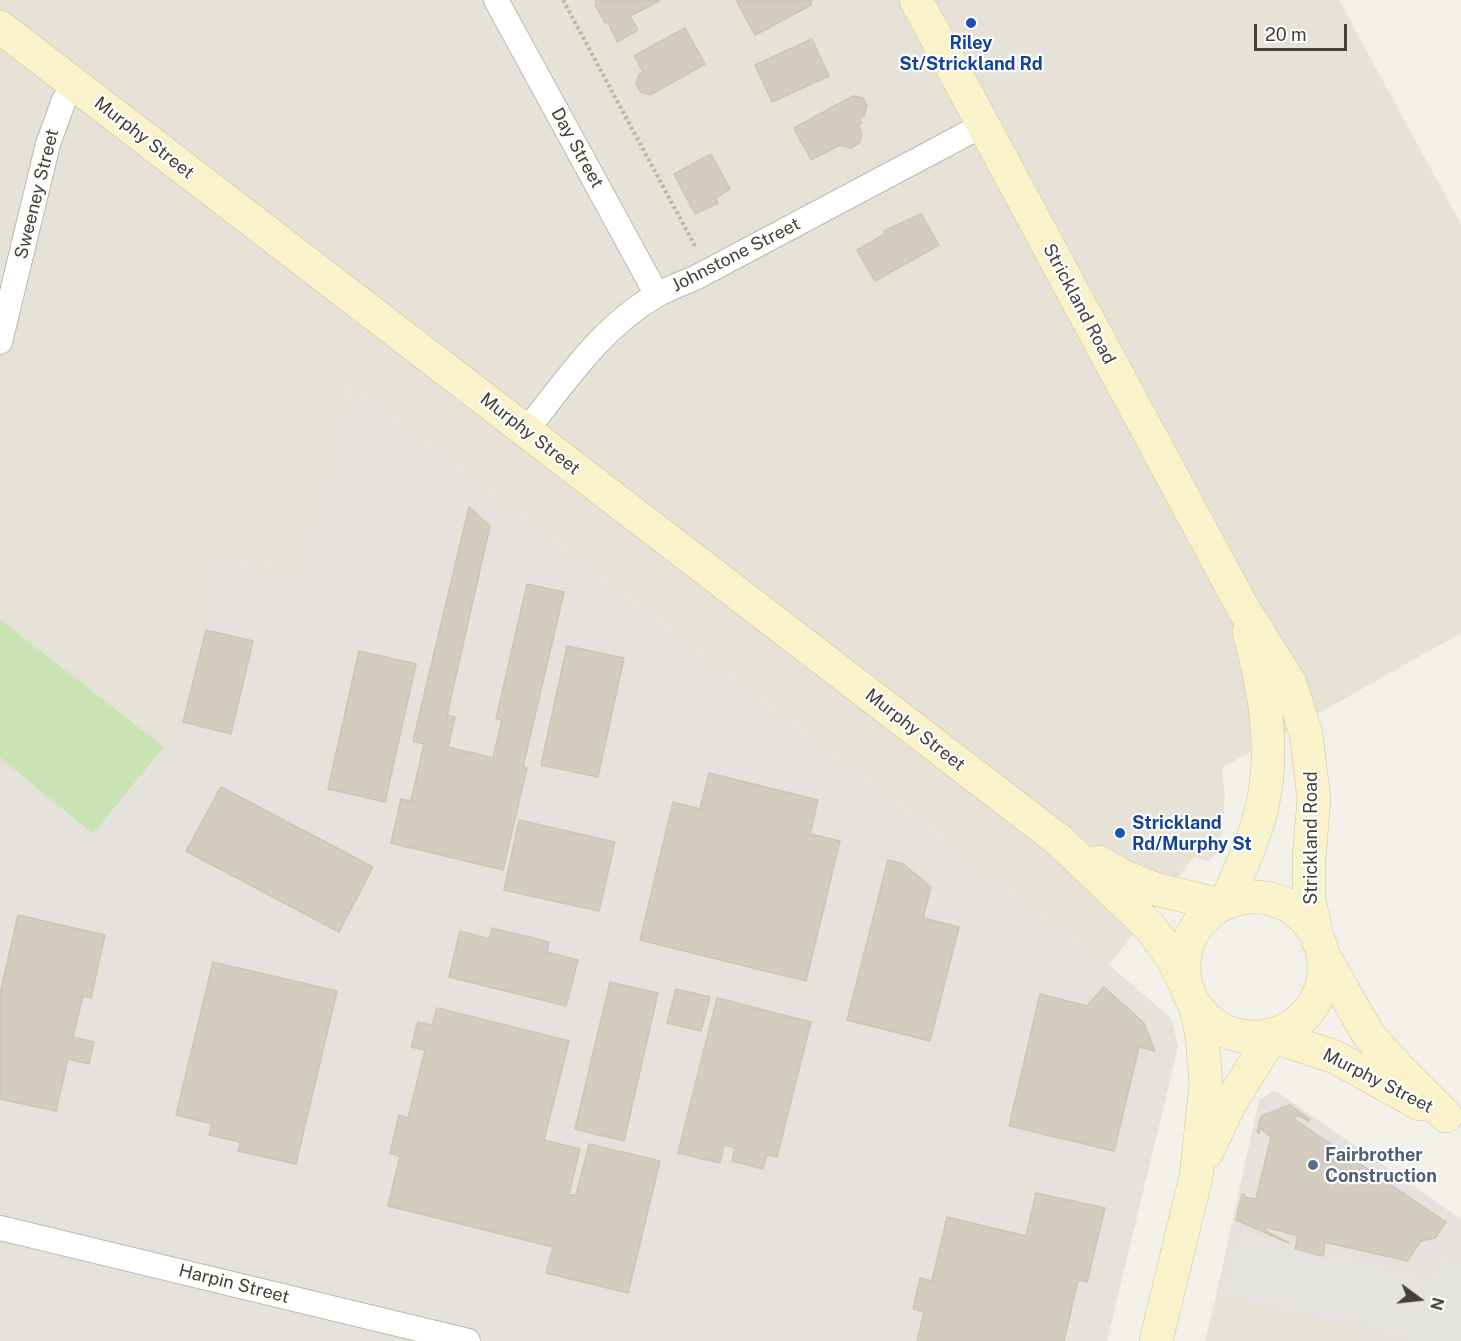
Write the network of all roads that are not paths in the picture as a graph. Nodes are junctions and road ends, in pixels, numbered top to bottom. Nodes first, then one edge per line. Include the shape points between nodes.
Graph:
1 (496, 0) edge
2 (916, 0) edge
3 (0, 27) edge
4 (75, 85) junction
5 (983, 125) junction
6 (657, 295) junction
7 (0, 342) edge
8 (526, 431) junction
9 (1243, 608) junction
10 (1059, 841) junction
11 (1224, 904) junction
12 (1320, 947) junction
13 (1191, 995) junction
14 (1275, 1033) junction
15 (1454, 1121) edge
16 (1196, 1177) junction
17 (0, 1228) edge
18 (468, 1341) edge
19 (1156, 1341) edge

1 - 6 street, Day Street
2 - 5 street, Strickland Road
3 - 4 street, Murphy Street
4 - 7 street, Sweeney Street via 60,109 48,144
4 - 8 street, Murphy Street
5 - 6 street, Johnstone Street
5 - 9 street, Strickland Road
6 - 8 street, Johnstone Street via 608,334 578,365
8 - 10 street, Murphy Street
9 - 11 street, Strickland Road via 1268,725 1267,780 1257,824
9 - 12 street, Strickland Road via 1290,683 1306,734 1314,798 1309,899
10 - 11 street, Murphy Street via 1139,883
10 - 13 street, Murphy Street via 1150,927 1173,959
11 - 12 street via 1254,897 1280,902 1312,928
11 - 13 street via 1197,925 1190,939 1184,970
12 - 14 street via 1322,978 1314,1001 1305,1015
12 - 15 street, Murphy Street via 1368,1034 1399,1070
13 - 14 street via 1215,1026 1244,1036
13 - 16 street via 1202,1036 1206,1076
14 - 15 street, Murphy Street via 1335,1057 1403,1097
14 - 16 street via 1229,1105
16 - 19 street
17 - 18 street, Harpin Street

